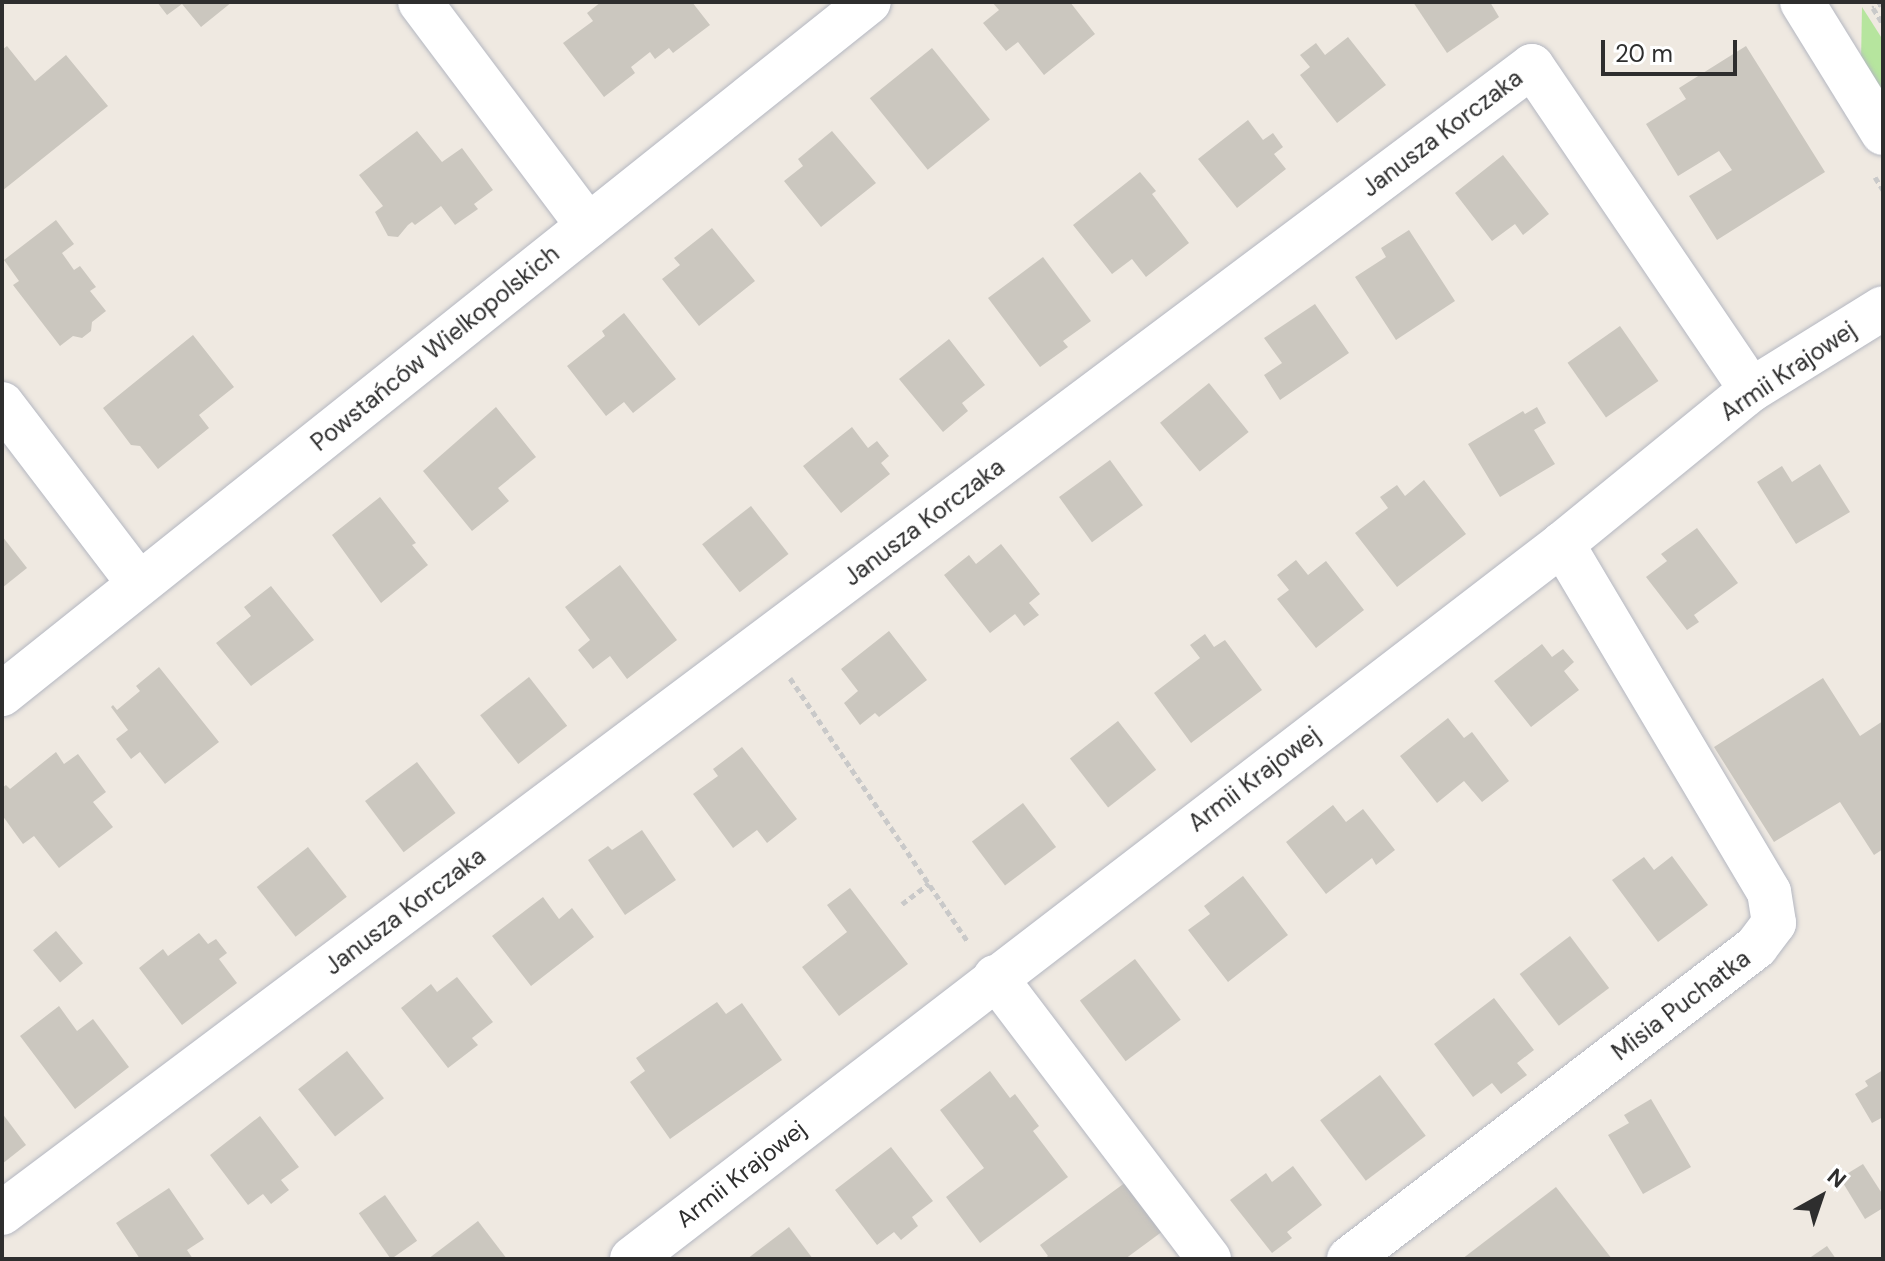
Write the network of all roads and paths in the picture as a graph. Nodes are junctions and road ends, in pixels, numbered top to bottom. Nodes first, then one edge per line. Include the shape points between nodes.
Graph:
1 (420, 2) edge
2 (869, 2) edge
3 (1802, 2) edge
4 (1883, 2) edge
5 (1883, 24) edge
6 (1883, 133) edge
7 (588, 226) junction
8 (1883, 308) edge
9 (1751, 390) junction
10 (2, 404) edge
11 (1562, 544) junction
12 (139, 584) junction
13 (764, 642) junction
14 (2, 694) edge
15 (929, 884) junction
16 (902, 904) dead end
17 (983, 962) junction
18 (2, 1213) edge
19 (632, 1259) edge
20 (1209, 1259) edge
21 (1349, 1259) edge

1 - 7 street
2 - 7 street, Powstańców Wielkopolskich
3 - 6 street
4 - 5 path via 1873,8
7 - 12 street, Powstańców Wielkopolskich
8 - 9 street, Armii Krajowej
9 - 11 street, Armii Krajowej
9 - 13 street, Janusza Korczaka via 1532,66
10 - 12 street
11 - 17 street, Armii Krajowej
11 - 21 street, Misia Puchatka via 1769,892 1774,923 1756,947
12 - 14 street, Powstańców Wielkopolskich
13 - 15 path
13 - 18 street, Janusza Korczaka
15 - 16 path
15 - 17 path
17 - 19 street, Armii Krajowej
17 - 20 street

